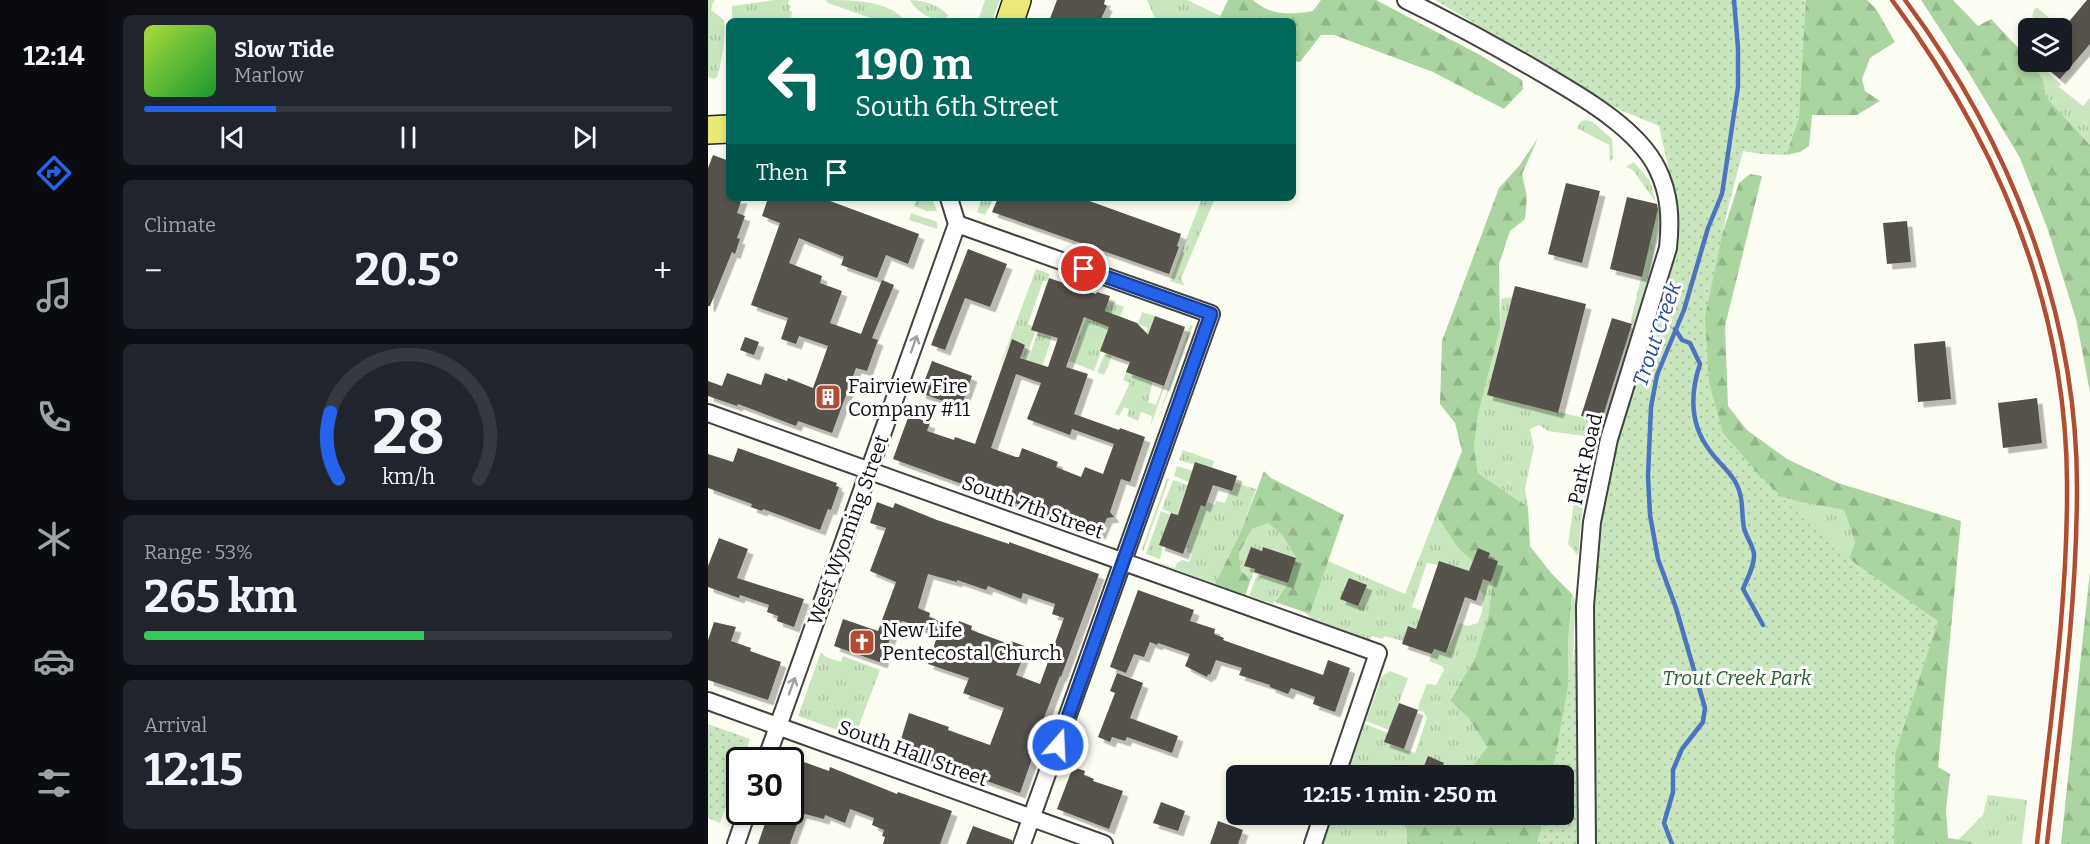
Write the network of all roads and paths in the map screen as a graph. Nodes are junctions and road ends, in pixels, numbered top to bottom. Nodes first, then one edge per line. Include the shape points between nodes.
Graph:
1 (1017, 0) edge
2 (1406, 0) edge
3 (1011, 18) edge
4 (726, 129) edge
5 (708, 130) edge
6 (951, 201) edge
7 (957, 224) junction
8 (708, 413) edge
9 (869, 471) junction
10 (1123, 562) junction
11 (708, 701) edge
12 (778, 726) junction
13 (771, 747) edge
14 (1340, 765) edge
15 (1032, 818) junction
16 (743, 825) edge
17 (1319, 825) edge
18 (736, 844) edge
19 (1022, 844) edge
20 (1104, 844) edge
21 (1313, 844) edge
22 (1587, 844) edge

1 - 3 main road
2 - 22 street, Park Road via 1509,54 1606,113 1645,149 1656,166 1668,201 1667,254 1609,439 1592,522 1585,606
4 - 5 main road
6 - 7 street
9 -> 7 street, West Wyoming Street
7 - 10 street via 1211,314
8 - 9 street, South 7th Street
9 - 10 street, South 7th Street
12 -> 9 street, West Wyoming Street
10 - 14 street, South 7th Street via 1378,653
10 - 15 street
11 - 12 street, South Hall Street
12 - 13 street, West Wyoming Street
12 - 15 street, South Hall Street
15 - 19 street
15 - 20 street, South Hall Street
16 - 18 street
17 - 21 street

